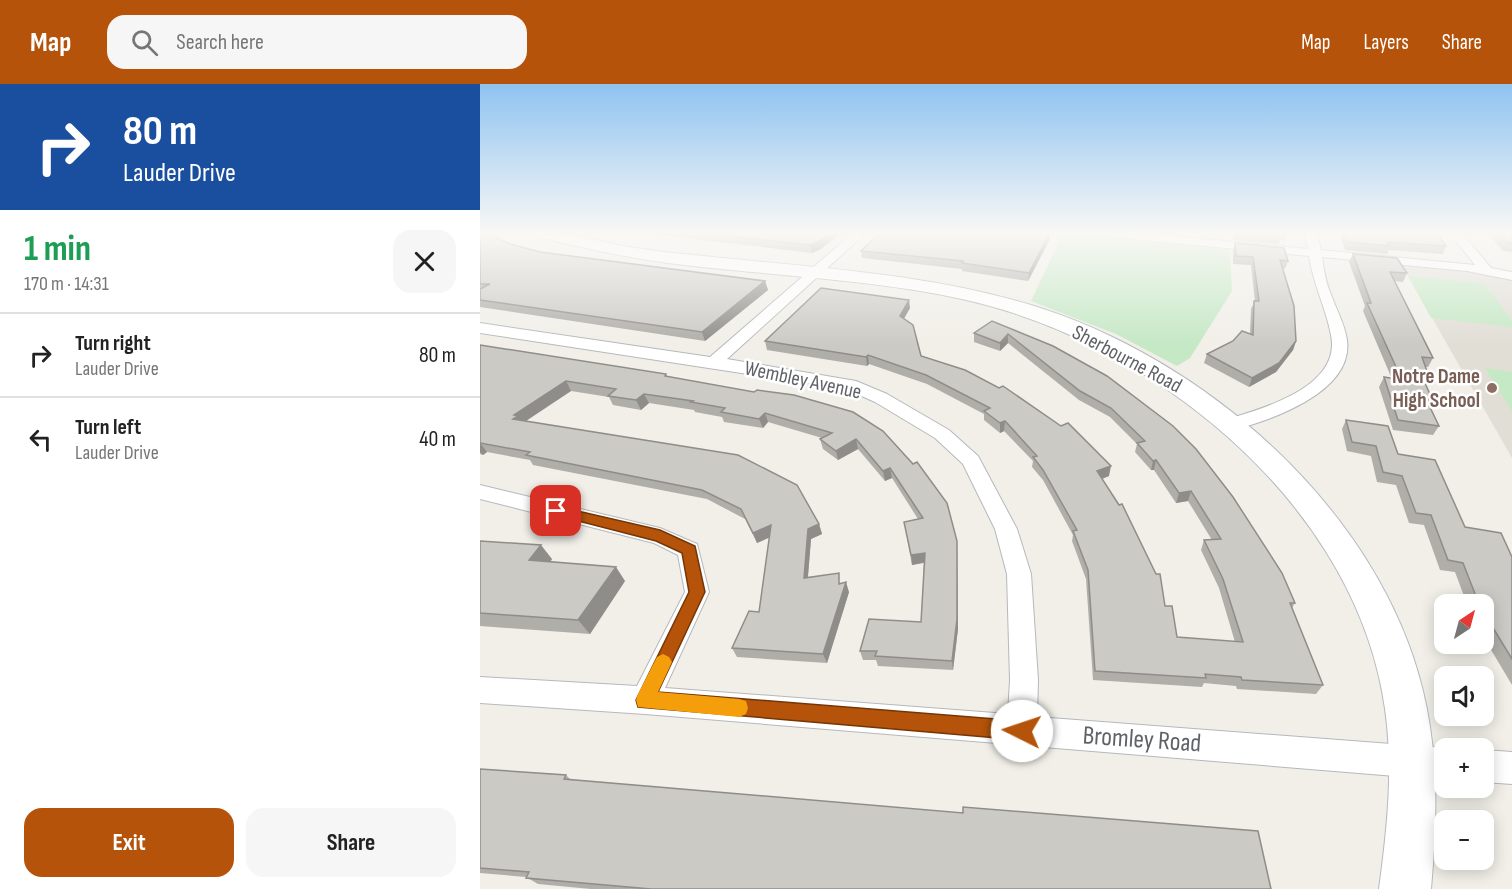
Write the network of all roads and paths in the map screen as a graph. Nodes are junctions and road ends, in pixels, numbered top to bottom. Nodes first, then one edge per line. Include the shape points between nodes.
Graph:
1 (785, 270) edge
2 (819, 270) edge
3 (1318, 270) edge
4 (1473, 270) edge
5 (1487, 271) joint
6 (815, 273) junction
7 (1512, 276) edge
8 (480, 328) edge
9 (714, 362) junction
10 (1229, 425) junction
11 (480, 492) edge
12 (480, 690) edge
13 (645, 700) junction
14 (1022, 731) junction
15 (1428, 763) edge
16 (1494, 767) edge
17 (1512, 768) edge
18 (1405, 889) edge

1 - 6 street, Sherbourne Road
2 - 6 street
3 - 10 street via 1340,344 1335,363 1315,390
4 - 5 street
5 - 7 street
6 - 9 street
6 - 10 street, Sherbourne Road via 934,288 1044,317 1087,334 1168,377
8 - 9 street, Wembley Avenue
9 - 14 street, Wembley Avenue via 850,385 881,398 942,434 971,460 1006,528 1019,574
10 - 15 street, Sherbourne Road via 1316,514 1363,583 1390,647
11 - 13 street via 660,536 690,550 697,592
12 - 13 street, Bromley Road
13 - 14 street, Bromley Road
14 - 15 street, Bromley Road
15 - 18 street, Sherbourne Road via 1415,804
16 - 17 street

